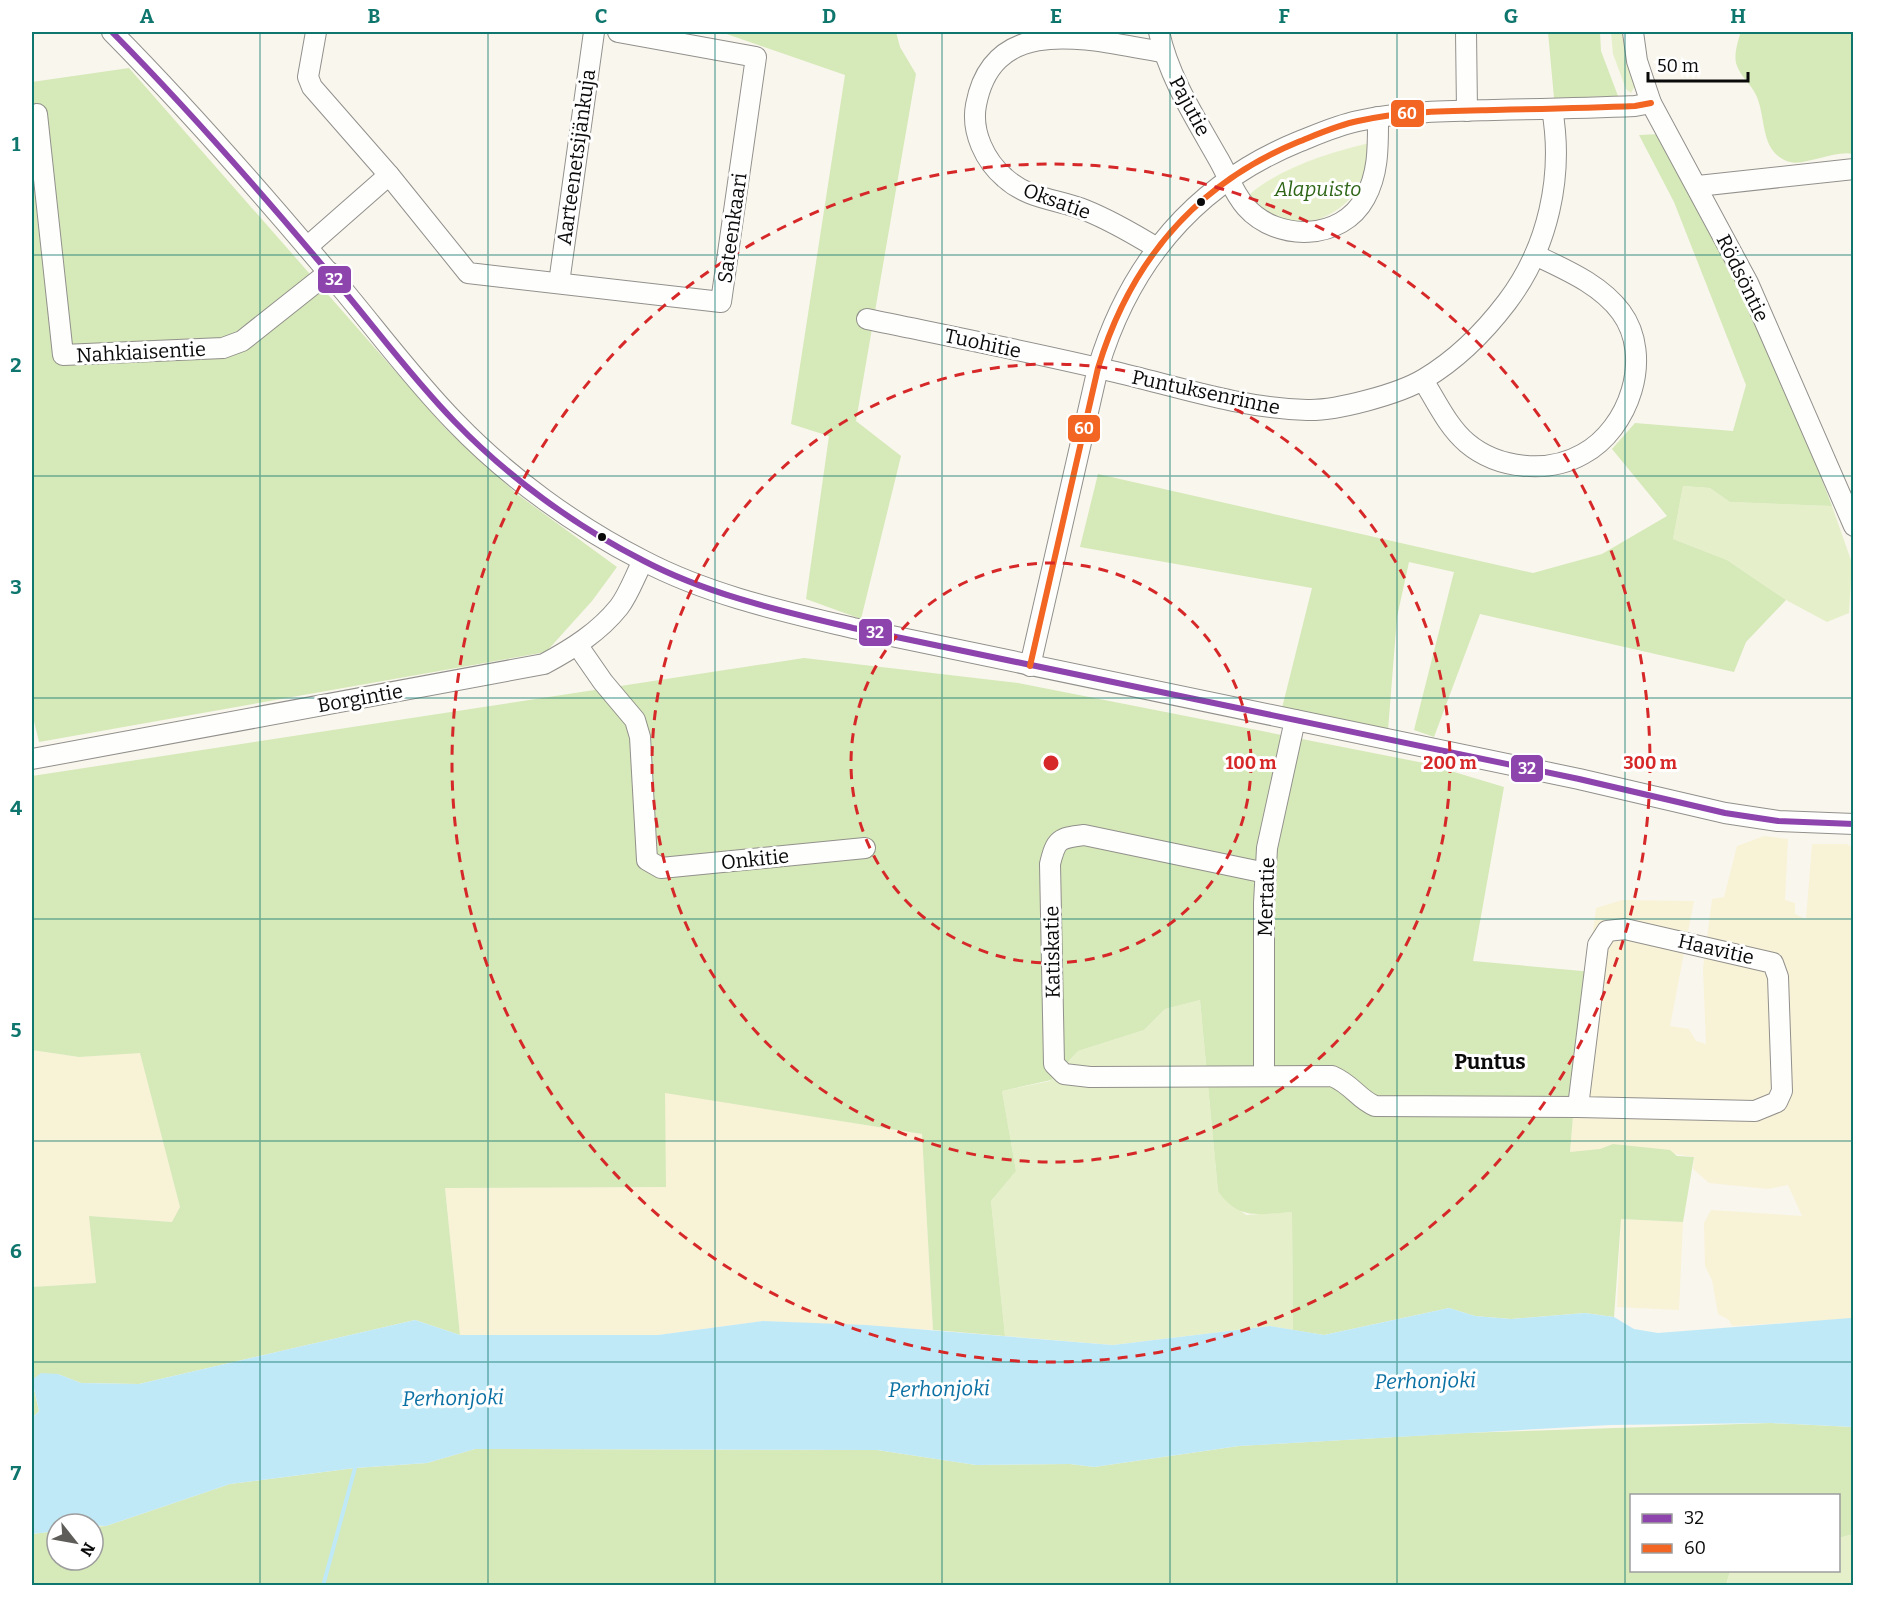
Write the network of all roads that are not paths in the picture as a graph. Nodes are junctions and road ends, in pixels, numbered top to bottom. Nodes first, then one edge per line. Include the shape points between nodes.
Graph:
1 (112, 32) edge
2 (316, 32) edge
3 (594, 32) edge
4 (618, 32) edge
5 (1159, 32) edge
6 (1466, 32) edge
7 (1633, 32) edge
8 (1163, 52) junction
9 (1651, 103) junction
10 (1552, 109) junction
11 (1467, 111) junction
12 (37, 114) dead end
13 (1378, 117) junction
14 (1854, 169) edge
15 (389, 175) junction
16 (1229, 177) junction
17 (1698, 186) junction
18 (307, 247) junction
19 (1157, 248) junction
20 (1535, 255) junction
21 (329, 273) junction
22 (559, 284) junction
23 (867, 318) dead end
24 (1098, 368) junction
25 (1424, 380) junction
26 (1854, 526) edge
27 (643, 561) junction
28 (578, 646) junction
29 (1030, 666) junction
30 (1295, 720) junction
31 (32, 759) edge
32 (1854, 824) edge
33 (866, 848) dead end
34 (1266, 873) junction
35 (1264, 1076) junction
36 (1578, 1107) junction

1 - 18 street
2 - 15 street, Sateenkaari via 308,76 312,87
3 - 22 street, Aarteenetsijänkuja
4 - 22 street, Sateenkaari via 756,57 721,302
5 - 8 street, Pajutie
6 - 11 street
7 - 9 street, Rödsöntie via 1637,61
8 - 16 street, Pajutie
8 - 19 street, Oksatie via 1056,37 1016,45 988,75 974,113 981,147 991,163 1018,188 1036,197 1083,209
9 - 10 street
9 - 17 street, Rödsöntie
10 - 11 street
10 - 20 street, Puntuksenrinne via 1556,167 1552,199
11 - 13 street
12 - 21 street, Nahkiaisentie via 63,355 223,348 242,341
13 - 16 street via 1325,131 1278,150
13 - 16 street, Pajutie via 1377,156 1370,188 1355,211 1340,222 1307,233 1282,229 1246,207
14 - 17 street
15 - 18 street
15 - 22 street, Sateenkaari via 468,273
16 - 19 street
17 - 26 street, Rödsöntie via 1748,283
18 - 21 street
19 - 24 street via 1121,308
20 - 25 street, Puntuksenrinne via 1524,278 1492,321
20 - 25 street via 1572,273 1609,298 1623,314 1631,332 1636,372 1632,394 1602,440 1584,454 1560,464 1517,465 1494,458 1466,442 1453,428
21 - 27 street via 393,353 484,451 551,503
23 - 24 street, Tuohitie
24 - 25 street, Puntuksenrinne via 1247,404 1309,411 1367,400
24 - 29 street
27 - 28 street, Borgintie via 620,606
27 - 29 street via 756,604
28 - 31 street, Borgintie via 544,664
28 - 33 street, Onkitie via 635,720 640,737 647,860 661,868
29 - 30 street
30 - 32 street via 1725,813 1778,821
30 - 34 street, Mertatie via 1267,848
34 - 35 street, Mertatie
34 - 35 street, Katiskatie via 1084,835 1064,837 1055,846 1050,864 1054,1064 1064,1074
35 - 36 street, Haavitie via 1332,1076 1350,1084 1366,1102 1376,1106
36 - 36 street, Haavitie via 1755,1111 1777,1102 1782,1091 1778,977 1773,963 1625,929 1607,931 1598,945

